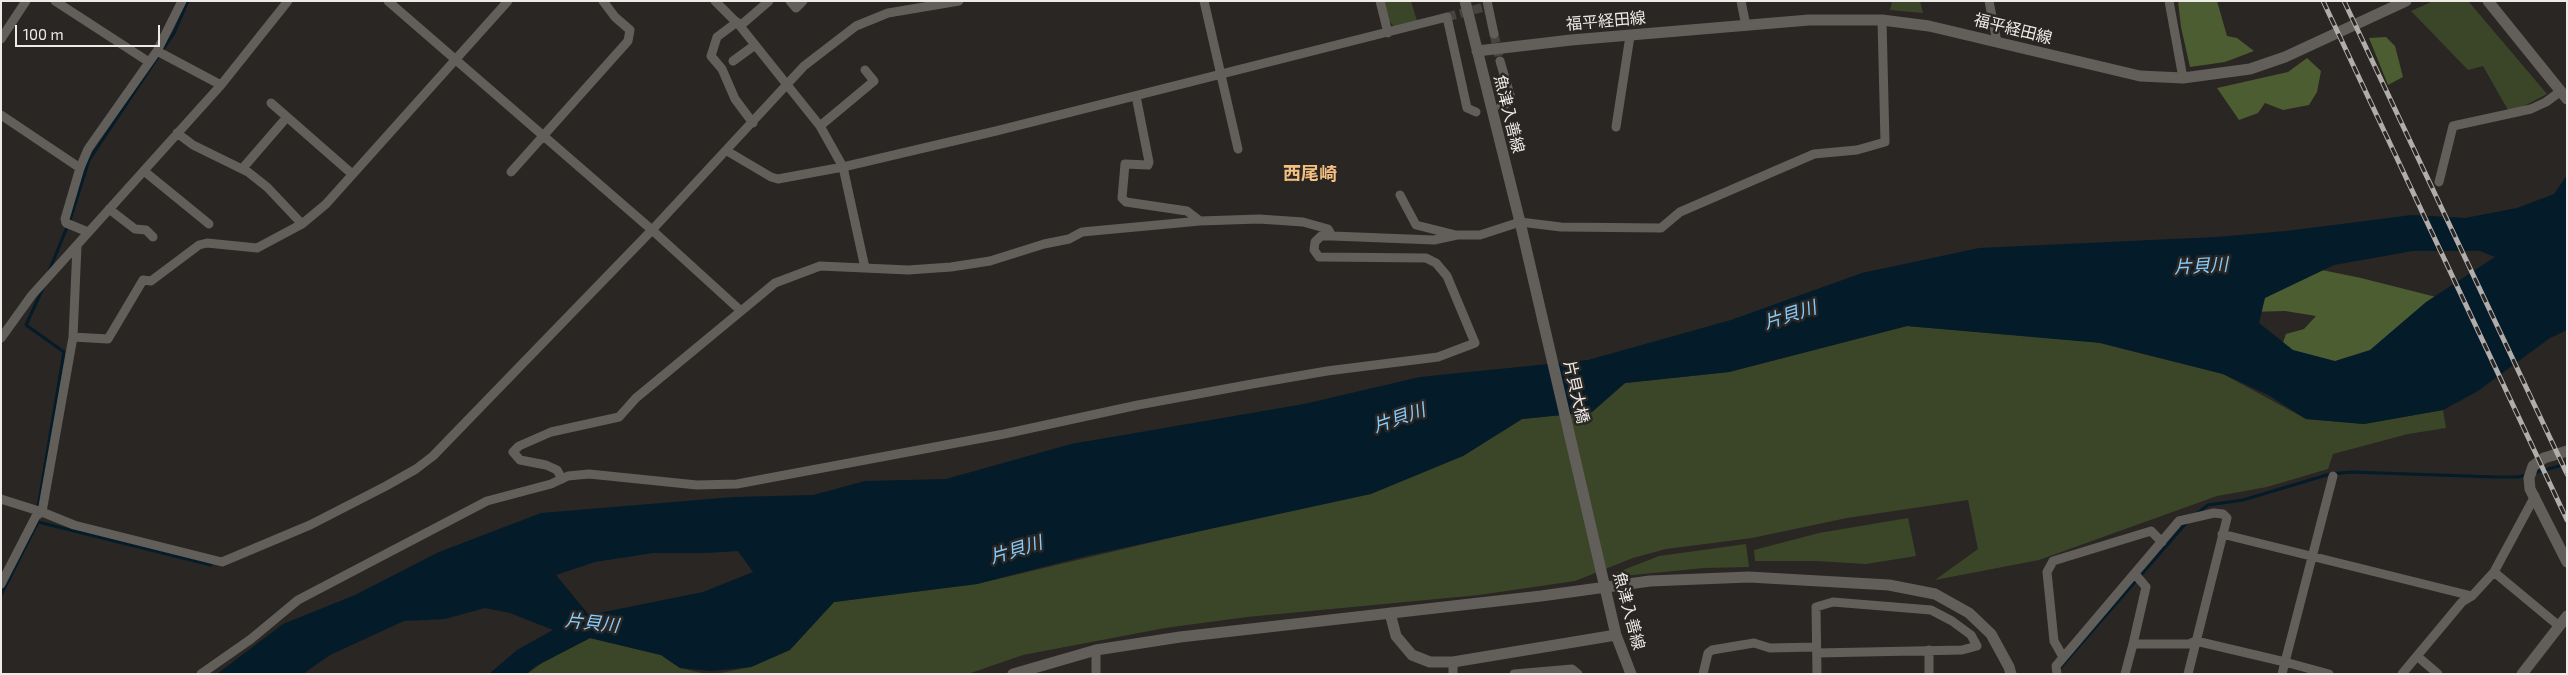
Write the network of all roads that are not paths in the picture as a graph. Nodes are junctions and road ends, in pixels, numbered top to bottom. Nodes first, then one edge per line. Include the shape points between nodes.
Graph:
1 (26, 1) edge
2 (55, 1) edge
3 (182, 1) edge
4 (288, 1) edge
5 (388, 1) edge
6 (508, 1) edge
7 (604, 1) edge
8 (715, 1) edge
9 (769, 1) edge
10 (790, 1) edge
11 (803, 1) edge
12 (959, 1) edge
13 (1204, 1) edge
14 (1380, 1) edge
15 (1465, 1) edge
16 (1487, 1) edge
17 (1741, 1) edge
18 (1989, 1) edge
19 (2169, 1) edge
20 (2406, 1) edge
21 (2488, 1) edge
22 (1882, 20) junction
23 (738, 24) junction
24 (1746, 26) junction
25 (1388, 33) junction
26 (1494, 34) tunnel mouth
27 (1630, 36) junction
28 (1, 39) edge
29 (1996, 42) junction
30 (755, 45) junction
31 (157, 51) junction
32 (1477, 51) junction
33 (453, 59) junction
34 (733, 61) dead end
35 (1500, 61) tunnel mouth
36 (149, 62) junction
37 (865, 70) dead end
38 (1220, 75) junction
39 (2183, 78) junction
40 (786, 84) junction
41 (221, 85) junction
42 (2564, 95) edge
43 (1136, 96) junction
44 (271, 103) dead end
45 (1502, 106) dead end
46 (1476, 112) dead end
47 (1, 115) edge
48 (287, 117) junction
49 (753, 123) junction
50 (820, 126) junction
51 (1616, 127) dead end
52 (177, 133) junction
53 (542, 134) junction
54 (1238, 150) dead end
55 (727, 151) junction
56 (843, 166) junction
57 (80, 168) junction
58 (242, 169) junction
59 (144, 171) junction
60 (511, 172) dead end
61 (351, 174) junction
62 (2439, 182) dead end
63 (1400, 195) dead end
64 (109, 209) junction
65 (1200, 221) junction
66 (1520, 222) junction
67 (209, 224) dead end
68 (302, 224) junction
69 (652, 230) junction
70 (88, 232) junction
71 (1522, 234) joint
72 (1457, 235) junction
73 (1332, 236) junction
74 (153, 237) dead end
75 (76, 246) junction
76 (865, 268) junction
77 (741, 311) junction
78 (73, 337) junction
79 (1, 338) edge
80 (2567, 452) edge
81 (2334, 476) dead end
82 (562, 478) junction
83 (2535, 496) junction
84 (1, 500) edge
85 (42, 512) junction
86 (2222, 534) junction
87 (2162, 542) junction
88 (2313, 556) junction
89 (1598, 557) joint
90 (2567, 562) edge
91 (2494, 572) junction
92 (2134, 574) junction
93 (1, 584) edge
94 (2472, 596) junction
95 (1390, 613) junction
96 (2567, 616) edge
97 (2559, 626) junction
98 (1616, 635) junction
99 (2196, 641) junction
100 (2133, 644) junction
101 (1096, 650) junction
102 (1817, 650) junction
103 (1928, 650) junction
104 (2417, 656) junction
105 (2063, 657) junction
106 (2284, 662) junction
107 (1453, 668) edge
108 (201, 674) edge
109 (1013, 674) edge
110 (1096, 674) edge
111 (1514, 674) edge
112 (1578, 674) edge
113 (1631, 674) edge
114 (1703, 674) edge
115 (1817, 674) edge
116 (1929, 674) edge
117 (2011, 674) edge
118 (2057, 674) edge
119 (2125, 674) edge
120 (2188, 674) edge
121 (2282, 674) edge
122 (2329, 674) edge
123 (2402, 674) edge
124 (2438, 674) edge
125 (2522, 674) edge

1 - 28 street
2 - 36 street
3 - 31 street
4 - 41 street
5 - 33 street
6 - 33 street
7 - 53 street via 630,30 630,36
8 - 23 street
9 - 23 street
10 - 11 street via 796,8
12 - 40 street via 888,13 856,26
13 - 38 street
14 - 25 street
15 - 32 main road, 魚津入善線
16 - 26 street
17 - 24 street
18 - 29 street
19 - 39 street
20 - 39 main road, 福平経田線 via 2285,57 2250,69
21 - 42 main road
22 - 24 main road, 福平経田線 via 1841,18
22 - 29 main road, 福平経田線 via 1929,26
22 - 66 street via 1885,142 1857,150 1814,154 1680,212 1661,228 1561,227
23 - 30 street
23 - 49 street via 717,37 711,56 722,69 734,99
24 - 27 main road, 福平経田線
25 - 38 street
25 - 46 street via 1447,17 1467,108
27 - 32 main road, 福平経田線
27 - 51 street
29 - 39 main road, 福平経田線 via 2140,76
30 - 34 street
30 - 40 street
31 - 36 street
31 - 41 street
32 - 66 main road, 魚津入善線
33 - 53 street
33 - 61 street via 381,144
35 - 45 street via 1510,98
36 - 57 street via 88,149
37 - 50 street via 874,81
38 - 43 street
38 - 54 street
40 - 49 street
40 - 50 street
41 - 52 street
42 - 62 street via 2531,109 2453,126
43 - 56 street
43 - 65 street via 1149,162 1148,165 1125,164 1122,198 1126,202 1186,211
44 - 48 street
47 - 57 street
48 - 58 street
48 - 61 street
49 - 55 street
50 - 56 street
52 - 58 street via 193,145
52 - 59 street
53 - 60 street
53 - 69 street
55 - 56 street via 778,179
55 - 69 street
56 - 76 street
57 - 70 street via 65,219 66,224
58 - 68 street via 267,188
59 - 64 street
59 - 67 street
61 - 68 street via 326,204
63 - 72 street via 1416,225
64 - 70 street
64 - 74 street via 135,229 146,230
65 - 73 street via 1258,219 1303,222 1328,229
65 - 76 street via 1082,232 1069,239 990,261 908,270
66 - 71 main road, 魚津入善線
66 - 72 street via 1480,235
68 - 78 street via 257,248 199,245 151,281 143,280 108,339
69 - 77 street
69 - 85 street via 433,456 416,469 310,525 222,562 74,525
70 - 75 street
71 - 89 main road, 片貝大橋
72 - 73 street via 1434,240
73 - 82 street via 1321,236 1315,242 1314,250 1319,257 1426,258 1436,263 1454,289 1475,342 1438,357 1252,384 737,484 697,485 589,474
75 - 78 street
75 - 79 street via 32,295
76 - 77 street via 820,266 775,283
77 - 82 street via 636,398 619,417 551,432 518,446 513,452 520,460 546,464 557,470
78 - 85 street
80 - 83 main road via 2544,458 2533,466 2530,489
81 - 88 street
82 - 108 street via 486,501 298,600 252,639
83 - 90 main road
83 - 91 street
84 - 85 street
85 - 93 street via 36,516
86 - 87 street via 2227,518 2214,512 2179,521
86 - 88 street
86 - 99 street
87 - 92 street
87 - 105 street via 2151,531 2053,561 2047,572 2054,641
88 - 94 street
88 - 106 street
89 - 98 main road, 魚津入善線
91 - 94 street
91 - 97 street
92 - 100 street via 2146,587
92 - 105 street
94 - 104 street via 2462,602
95 - 101 main road
95 - 107 main road via 1396,636 1412,655
95 - 117 main road via 1701,577 1889,585 1935,594 1969,613 1991,634
96 - 97 main road
97 - 125 main road
98 - 107 main road
98 - 113 main road, 魚津入善線
99 - 100 street via 2189,644
99 - 106 street
99 - 120 street
100 - 119 street
101 - 109 main road
101 - 110 street
102 - 103 street
102 - 103 street via 1816,607 1833,602 1931,610 1971,635 1977,646 1962,650
102 - 114 street via 1770,648 1754,643 1712,650
102 - 115 street
103 - 116 street
104 - 123 street
104 - 124 street
105 - 118 street via 2056,666
106 - 121 street
106 - 122 street
111 - 112 street via 1572,669

